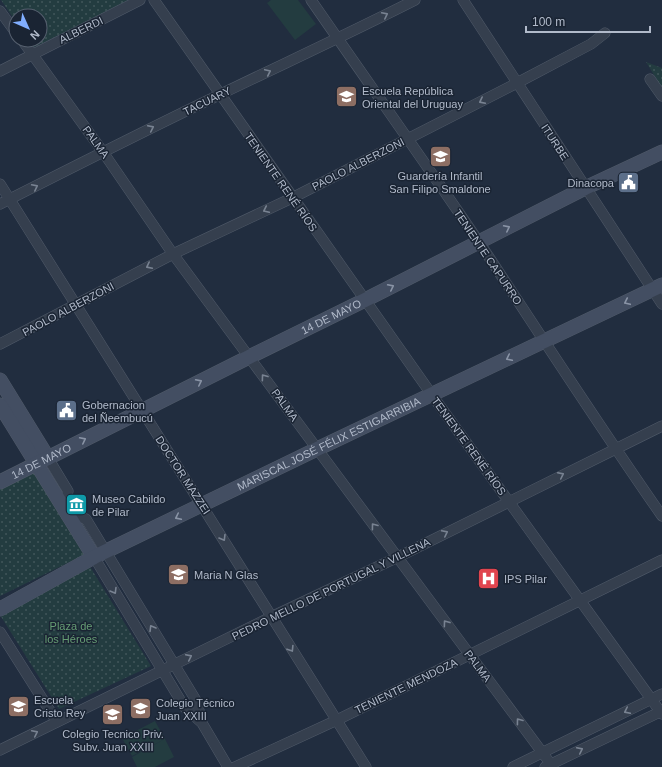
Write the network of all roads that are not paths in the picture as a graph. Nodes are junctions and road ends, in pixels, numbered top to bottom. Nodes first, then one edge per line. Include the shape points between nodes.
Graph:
1 (140, 0) edge
2 (154, 0) edge
3 (311, 0) edge
4 (415, 0) edge
5 (463, 0) edge
6 (0, 11) edge
7 (8, 22) edge
8 (605, 33) dead end
9 (338, 39) junction
10 (28, 48) edge
11 (32, 54) junction
12 (0, 71) edge
13 (650, 79) dead end
14 (517, 84) junction
15 (220, 94) junction
16 (662, 96) edge
17 (408, 138) junction
18 (103, 152) junction
19 (662, 152) edge
20 (0, 184) edge
21 (585, 188) junction
22 (292, 198) junction
23 (9, 200) junction
24 (0, 204) edge
25 (479, 242) junction
26 (174, 254) junction
27 (657, 288) edge
28 (365, 300) junction
29 (76, 304) junction
30 (662, 304) edge
31 (545, 341) junction
32 (0, 344) edge
33 (249, 357) junction
34 (0, 380) edge
35 (432, 395) junction
36 (0, 405) edge
37 (142, 410) junction
38 (662, 426) edge
39 (317, 449) junction
40 (615, 449) junction
41 (42, 461) junction
42 (0, 482) edge
43 (509, 501) junction
44 (203, 505) junction
45 (662, 516) edge
46 (106, 551) junction
47 (94, 557) junction
48 (398, 557) junction
49 (662, 560) edge
50 (580, 600) junction
51 (0, 610) edge
52 (271, 617) junction
53 (0, 632) edge
54 (469, 654) junction
55 (174, 665) junction
56 (162, 671) junction
57 (662, 694) edge
58 (651, 700) junction
59 (661, 712) edge
60 (336, 720) junction
61 (57, 722) junction
62 (202, 724) junction
63 (0, 750) edge
64 (543, 752) junction
65 (550, 766) edge
66 (228, 767) edge
67 (235, 767) edge
68 (366, 767) edge
69 (513, 767) edge

1 - 11 street, ALBERDI
2 - 15 street, TENIENTE RENÉ RÍOS
3 - 9 street, TENIENTE CAPURRO
9 -> 4 street, TACUARY
5 - 14 street, ITURBE
6 - 7 street
8 - 14 street, PAOLO ALBERZONI via 591,44
15 -> 9 street, TACUARY
9 - 17 street, TENIENTE CAPURRO
10 - 11 street, PALMA
11 - 12 street, ALBERDI
11 - 18 street, PALMA
13 - 16 street
14 -> 17 street, PAOLO ALBERZONI
14 - 21 street, ITURBE
18 -> 15 street, TACUARY
15 - 22 street, TENIENTE RENÉ RÍOS
17 - 22 street, PAOLO ALBERZONI
17 - 25 street, TENIENTE CAPURRO
23 -> 18 street, TACUARY
18 - 26 street, PALMA
19 - 21 main road, 14 DE MAYO
20 - 23 street, DOCTOR MAZZEI
25 -> 21 main road, 14 DE MAYO
21 - 27 street, ITURBE
22 -> 26 street, PAOLO ALBERZONI
22 - 28 street, TENIENTE RENÉ RÍOS
23 - 24 street, TACUARY
23 - 29 street, DOCTOR MAZZEI
28 -> 25 main road, 14 DE MAYO
25 - 31 street, TENIENTE CAPURRO
26 -> 29 street, PAOLO ALBERZONI
26 - 33 street, PALMA
27 - 30 street, ITURBE
27 -> 31 main road, MARISCAL JOSÉ FÉLIX ESTIGARRIBIA
28 - 33 main road, 14 DE MAYO
28 - 35 street, TENIENTE RENÉ RÍOS
29 - 32 street, PAOLO ALBERZONI
29 - 37 street, DOCTOR MAZZEI
31 -> 35 main road, MARISCAL JOSÉ FÉLIX ESTIGARRIBIA
31 - 40 street, TENIENTE CAPURRO
37 -> 33 main road, 14 DE MAYO
39 -> 33 street, PALMA
34 - 41 main road
35 - 39 main road, MARISCAL JOSÉ FÉLIX ESTIGARRIBIA
35 - 43 street, TENIENTE RENÉ RÍOS
36 - 41 main road
41 -> 37 main road, 14 DE MAYO
37 - 44 street, DOCTOR MAZZEI
38 - 40 street, PEDRO MELLO DE PORTUGAL Y VILLENA
39 - 44 main road, MARISCAL JOSÉ FÉLIX ESTIGARRIBIA
48 -> 39 street, PALMA
43 -> 40 street, PEDRO MELLO DE PORTUGAL Y VILLENA
40 - 45 street, TENIENTE CAPURRO
41 - 42 main road, 14 DE MAYO
41 - 46 street via 68,491 66,501 76,516 86,519
41 - 47 main road
48 -> 43 street, PEDRO MELLO DE PORTUGAL Y VILLENA
43 - 50 street, TENIENTE RENÉ RÍOS
44 -> 46 main road, MARISCAL JOSÉ FÉLIX ESTIGARRIBIA
44 -> 52 street, DOCTOR MAZZEI
46 - 47 main road, MARISCAL JOSÉ FÉLIX ESTIGARRIBIA
55 -> 46 street
47 - 51 main road, MARISCAL JOSÉ FÉLIX ESTIGARRIBIA
47 -> 56 street
48 - 52 street, PEDRO MELLO DE PORTUGAL Y VILLENA
54 -> 48 street, PALMA
49 - 50 street, TENIENTE MENDOZA
50 - 54 street, TENIENTE MENDOZA
50 - 58 street, TENIENTE RENÉ RÍOS
55 -> 52 street, PEDRO MELLO DE PORTUGAL Y VILLENA
52 -> 60 street, DOCTOR MAZZEI
53 - 61 street
54 - 60 street, TENIENTE MENDOZA
64 -> 54 street, PALMA
55 - 56 street, PEDRO MELLO DE PORTUGAL Y VILLENA
55 - 62 street via 197,702
56 - 61 street, PEDRO MELLO DE PORTUGAL Y VILLENA
56 - 62 street via 185,708
57 - 58 street
58 - 59 street, TENIENTE RENÉ RÍOS
58 -> 64 street
65 -> 59 street
60 - 67 street, TENIENTE MENDOZA
60 - 68 street, DOCTOR MAZZEI
63 -> 61 street, PEDRO MELLO DE PORTUGAL Y VILLENA
62 - 66 street
64 - 65 street, PALMA
64 - 69 street

